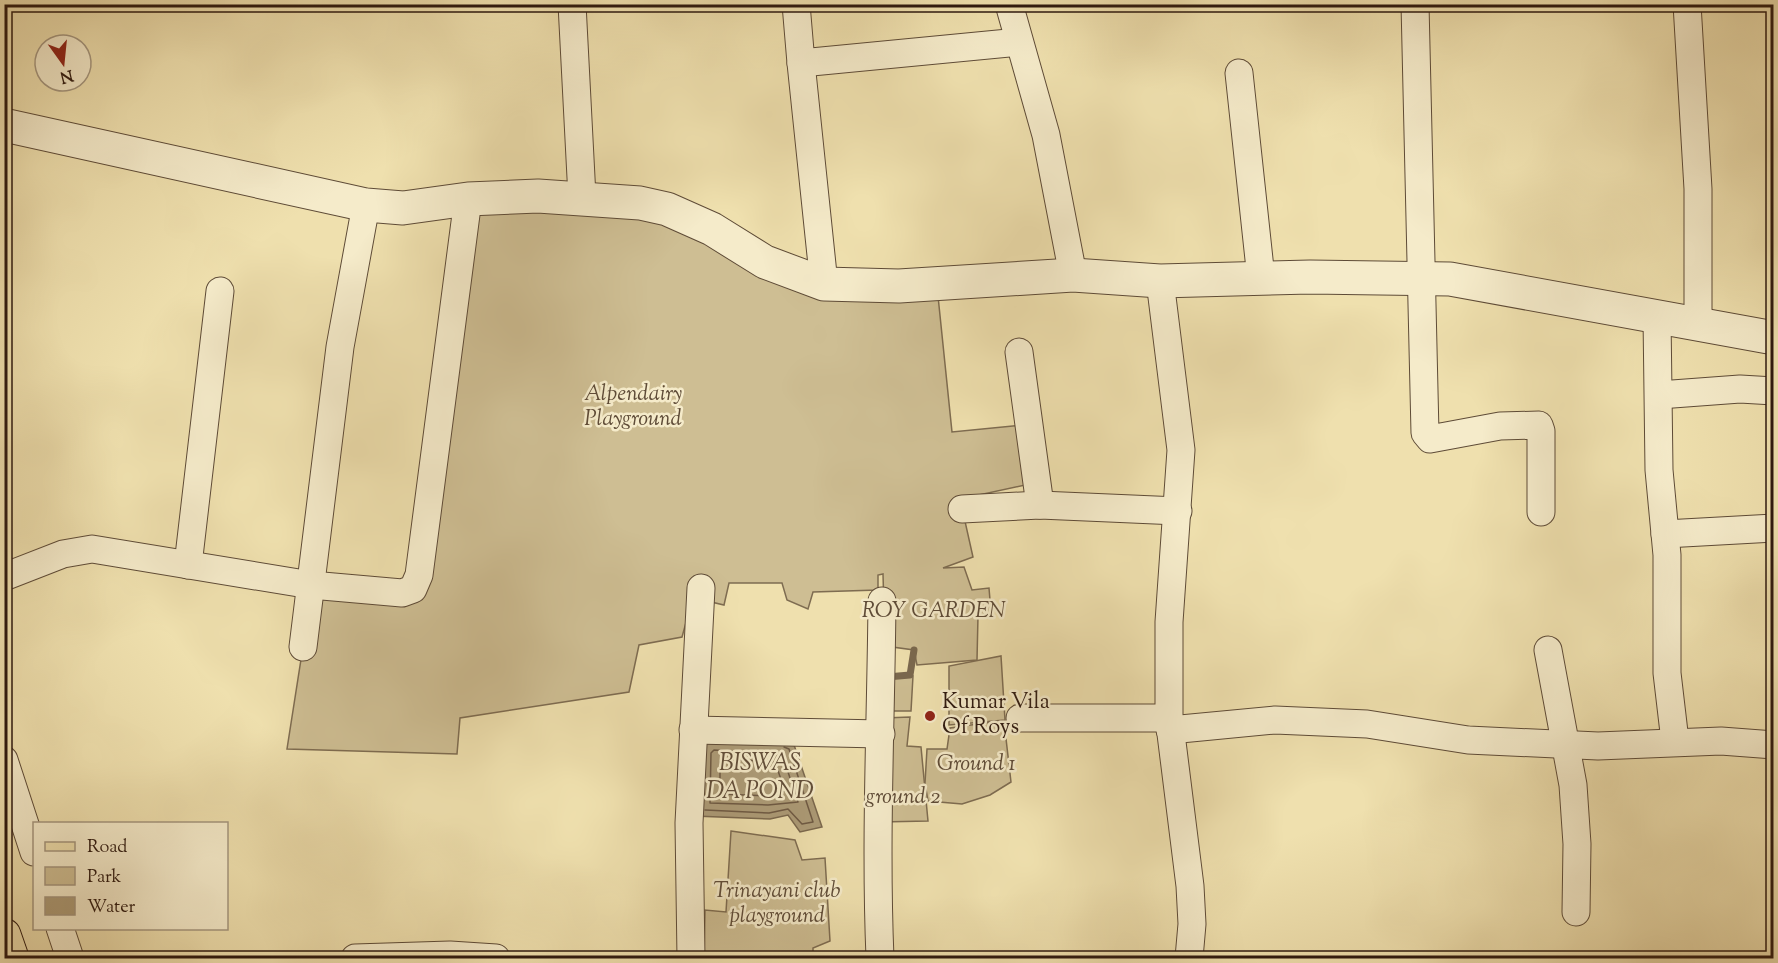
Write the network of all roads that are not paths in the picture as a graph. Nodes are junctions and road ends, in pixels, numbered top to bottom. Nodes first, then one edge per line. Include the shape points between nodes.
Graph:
1 (572, 4) edge
2 (796, 4) edge
3 (1009, 4) edge
4 (1415, 4) edge
5 (1687, 4) edge
6 (1019, 42) junction
7 (801, 63) junction
8 (1239, 74) dead end
9 (4, 125) edge
10 (582, 197) junction
11 (468, 199) junction
12 (366, 205) junction
13 (1073, 275) junction
14 (1423, 277) junction
15 (1261, 278) junction
16 (1160, 281) junction
17 (824, 285) junction
18 (220, 291) dead end
19 (1658, 317) junction
20 (1698, 322) junction
21 (1773, 338) edge
22 (1019, 352) dead end
23 (1773, 391) edge
24 (1659, 395) junction
25 (1040, 505) junction
26 (962, 509) dead end
27 (1178, 512) junction
28 (1540, 512) dead end
29 (1773, 528) edge
30 (1665, 534) junction
31 (188, 565) junction
32 (4, 577) edge
33 (311, 585) junction
34 (702, 588) dead end
35 (882, 601) dead end
36 (303, 647) dead end
37 (1548, 650) dead end
38 (1020, 718) dead end
39 (1169, 724) junction
40 (693, 730) junction
41 (881, 734) junction
42 (1675, 741) junction
43 (1567, 745) junction
44 (1773, 745) edge
45 (4, 760) edge
46 (33, 849) edge
47 (1576, 912) dead end
48 (61, 930) edge
49 (4, 935) edge
50 (12, 958) edge
51 (69, 958) edge
52 (355, 958) edge
53 (496, 958) edge
54 (691, 958) edge
55 (880, 958) edge
56 (1189, 958) edge

1 - 10 street
2 - 7 street
3 - 6 street
4 - 14 street
5 - 20 street via 1698,189
6 - 7 street
6 - 13 street via 1053,168
7 - 17 street
8 - 15 street
9 - 12 street
10 - 11 street
10 - 17 street via 667,210 711,228 765,262
11 - 12 street via 403,208
11 - 33 street via 417,583 402,594
12 - 33 street via 340,347
13 - 16 street
13 - 17 street via 899,286
14 - 15 street
14 - 19 street via 1513,288
14 - 28 street via 1426,435 1430,439 1500,426 1539,425
15 - 16 street
16 - 27 street via 1181,450
18 - 31 street
19 - 20 street
19 - 24 street
20 - 21 street
22 - 25 street
23 - 24 street via 1740,389
24 - 30 street via 1659,470
25 - 26 street
25 - 27 street
27 - 39 street via 1169,622
29 - 30 street
30 - 42 street via 1667,673
31 - 32 street via 110,551 80,550
31 - 33 street
33 - 36 street
34 - 40 street
35 - 41 street
37 - 43 street
38 - 39 street
39 - 43 street via 1367,724 1468,740
39 - 56 street via 1190,886
40 - 41 street
40 - 54 street via 689,823
41 - 55 street via 877,836
42 - 43 street
42 - 44 street
43 - 47 street via 1576,814
45 - 46 street
48 - 51 street
49 - 50 main road
52 - 53 street

